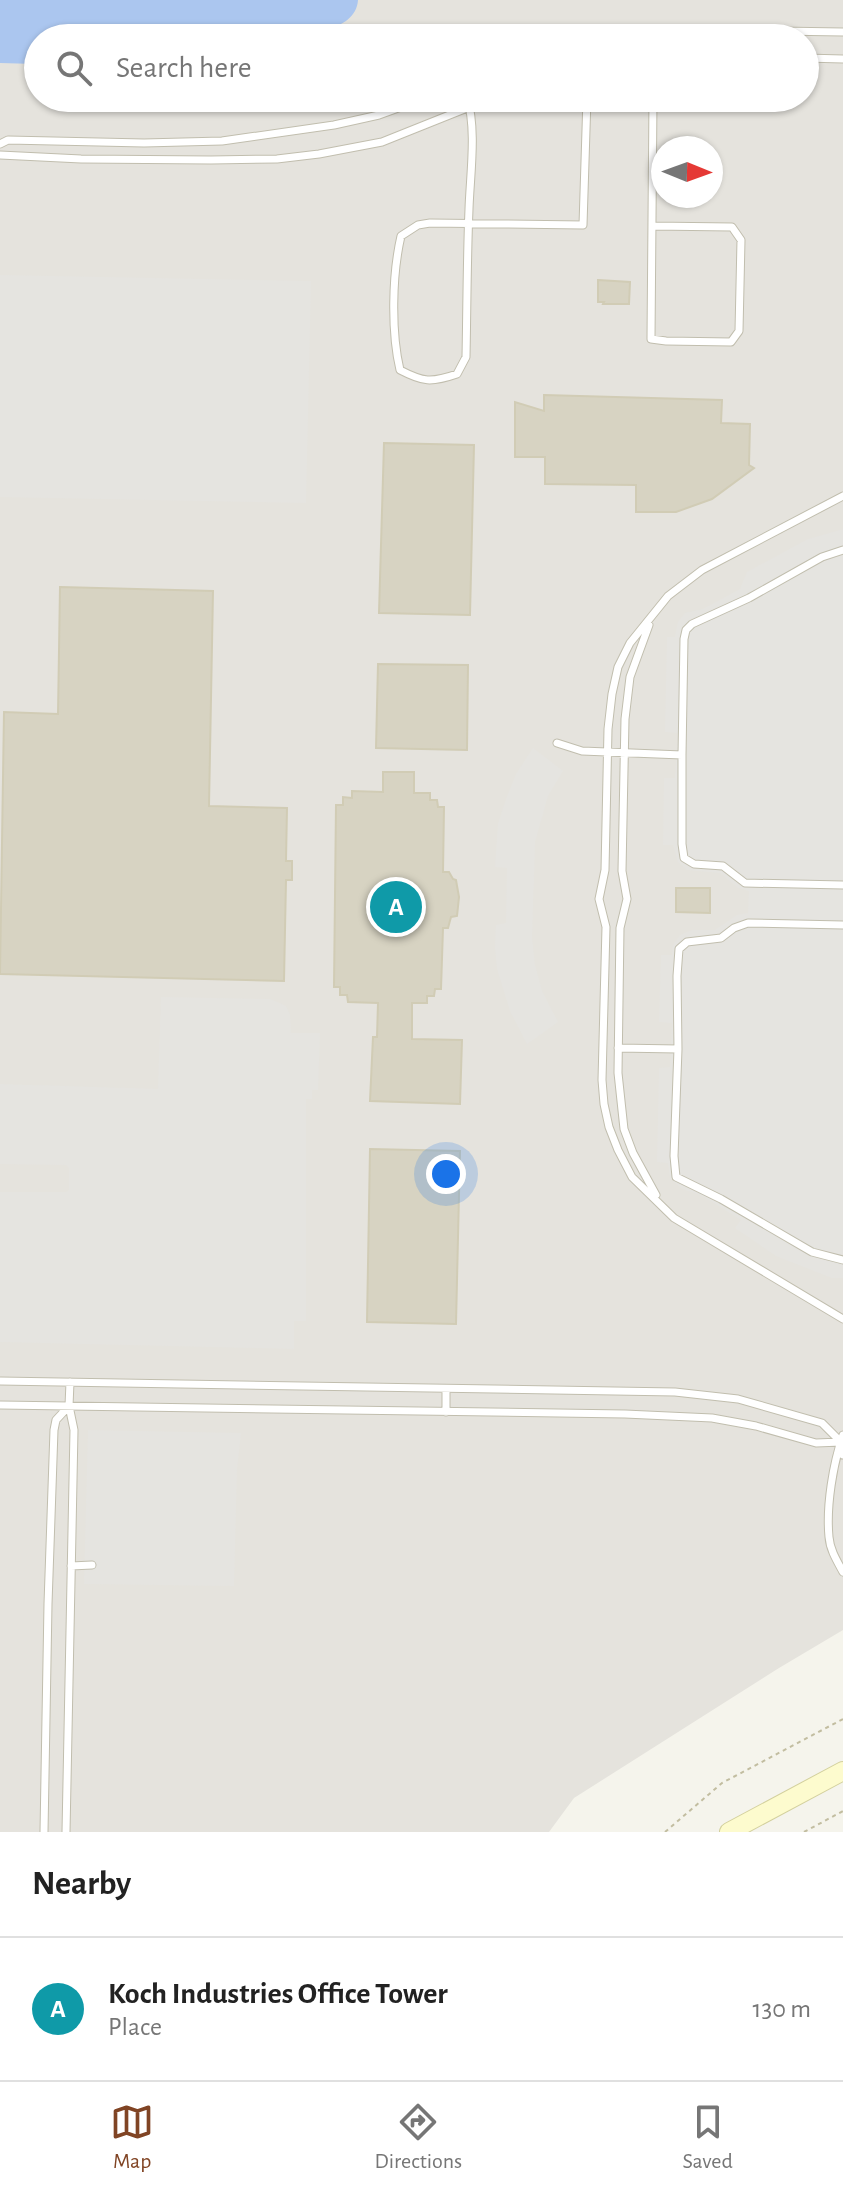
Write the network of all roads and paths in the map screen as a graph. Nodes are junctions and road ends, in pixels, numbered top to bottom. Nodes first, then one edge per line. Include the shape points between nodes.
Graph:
1 (819, 32) edge
2 (843, 32) edge
3 (819, 58) edge
4 (843, 59) edge
5 (387, 112) edge
6 (457, 112) edge
7 (470, 112) edge
8 (587, 112) edge
9 (653, 112) edge
10 (0, 144) edge
11 (0, 155) edge
12 (468, 223) junction
13 (652, 226) junction
14 (843, 496) edge
15 (843, 550) edge
16 (652, 617) junction
17 (557, 743) dead end
18 (608, 751) junction
19 (624, 752) junction
20 (682, 755) junction
21 (605, 870) junction
22 (622, 871) junction
23 (843, 885) edge
24 (843, 925) edge
25 (620, 928) junction
26 (606, 929) junction
27 (618, 1048) junction
28 (678, 1049) junction
29 (661, 1204) junction
30 (843, 1260) edge
31 (843, 1319) edge
32 (0, 1381) edge
33 (70, 1382) junction
34 (446, 1389) junction
35 (0, 1405) edge
36 (69, 1406) junction
37 (446, 1412) junction
38 (842, 1438) edge
39 (843, 1455) edge
40 (92, 1565) dead end
41 (71, 1566) junction
42 (843, 1572) edge
43 (843, 1719) edge
44 (843, 1771) edge
45 (843, 1811) edge
46 (44, 1832) edge
47 (66, 1832) edge
48 (665, 1832) edge
49 (729, 1832) edge
50 (804, 1832) edge

1 - 2 lane
3 - 4 lane
5 - 10 lane via 222,141
6 - 11 lane via 382,142 291,157
7 - 12 lane
8 - 12 lane via 583,225
9 - 13 lane
12 - 12 lane via 466,357 457,374 421,381 400,370 395,350 395,261 401,236 418,225
13 - 13 lane via 651,339 731,342 739,331 741,240 732,227
14 - 16 lane via 702,570 668,596
15 - 20 lane via 686,630
16 - 18 lane via 618,667
16 - 19 lane via 630,677
17 - 18 lane via 582,751
18 - 19 lane
18 - 21 lane
19 - 20 lane
19 - 22 lane
20 - 23 lane via 684,858 723,866 745,883
21 - 22 lane
21 - 26 lane via 599,899
22 - 25 lane via 627,899
24 - 28 lane via 748,923 721,938 687,942 679,949
25 - 26 lane
25 - 27 lane
26 - 29 lane via 606,1116 632,1177
27 - 28 lane
27 - 29 lane via 624,1129
28 - 30 lane via 676,1177 812,1252
29 - 31 lane via 674,1218
32 - 33 lane
33 - 34 lane
33 - 36 lane
34 - 37 lane
34 - 38 lane via 713,1395 822,1423
35 - 36 lane
36 - 37 lane
36 - 41 lane via 74,1430
36 - 46 lane via 54,1430
37 - 38 lane via 712,1418 816,1443
38 - 39 lane
38 - 42 lane via 829,1538
40 - 41 lane
41 - 47 lane
43 - 48 path via 722,1783
44 - 49 main road
45 - 50 path

